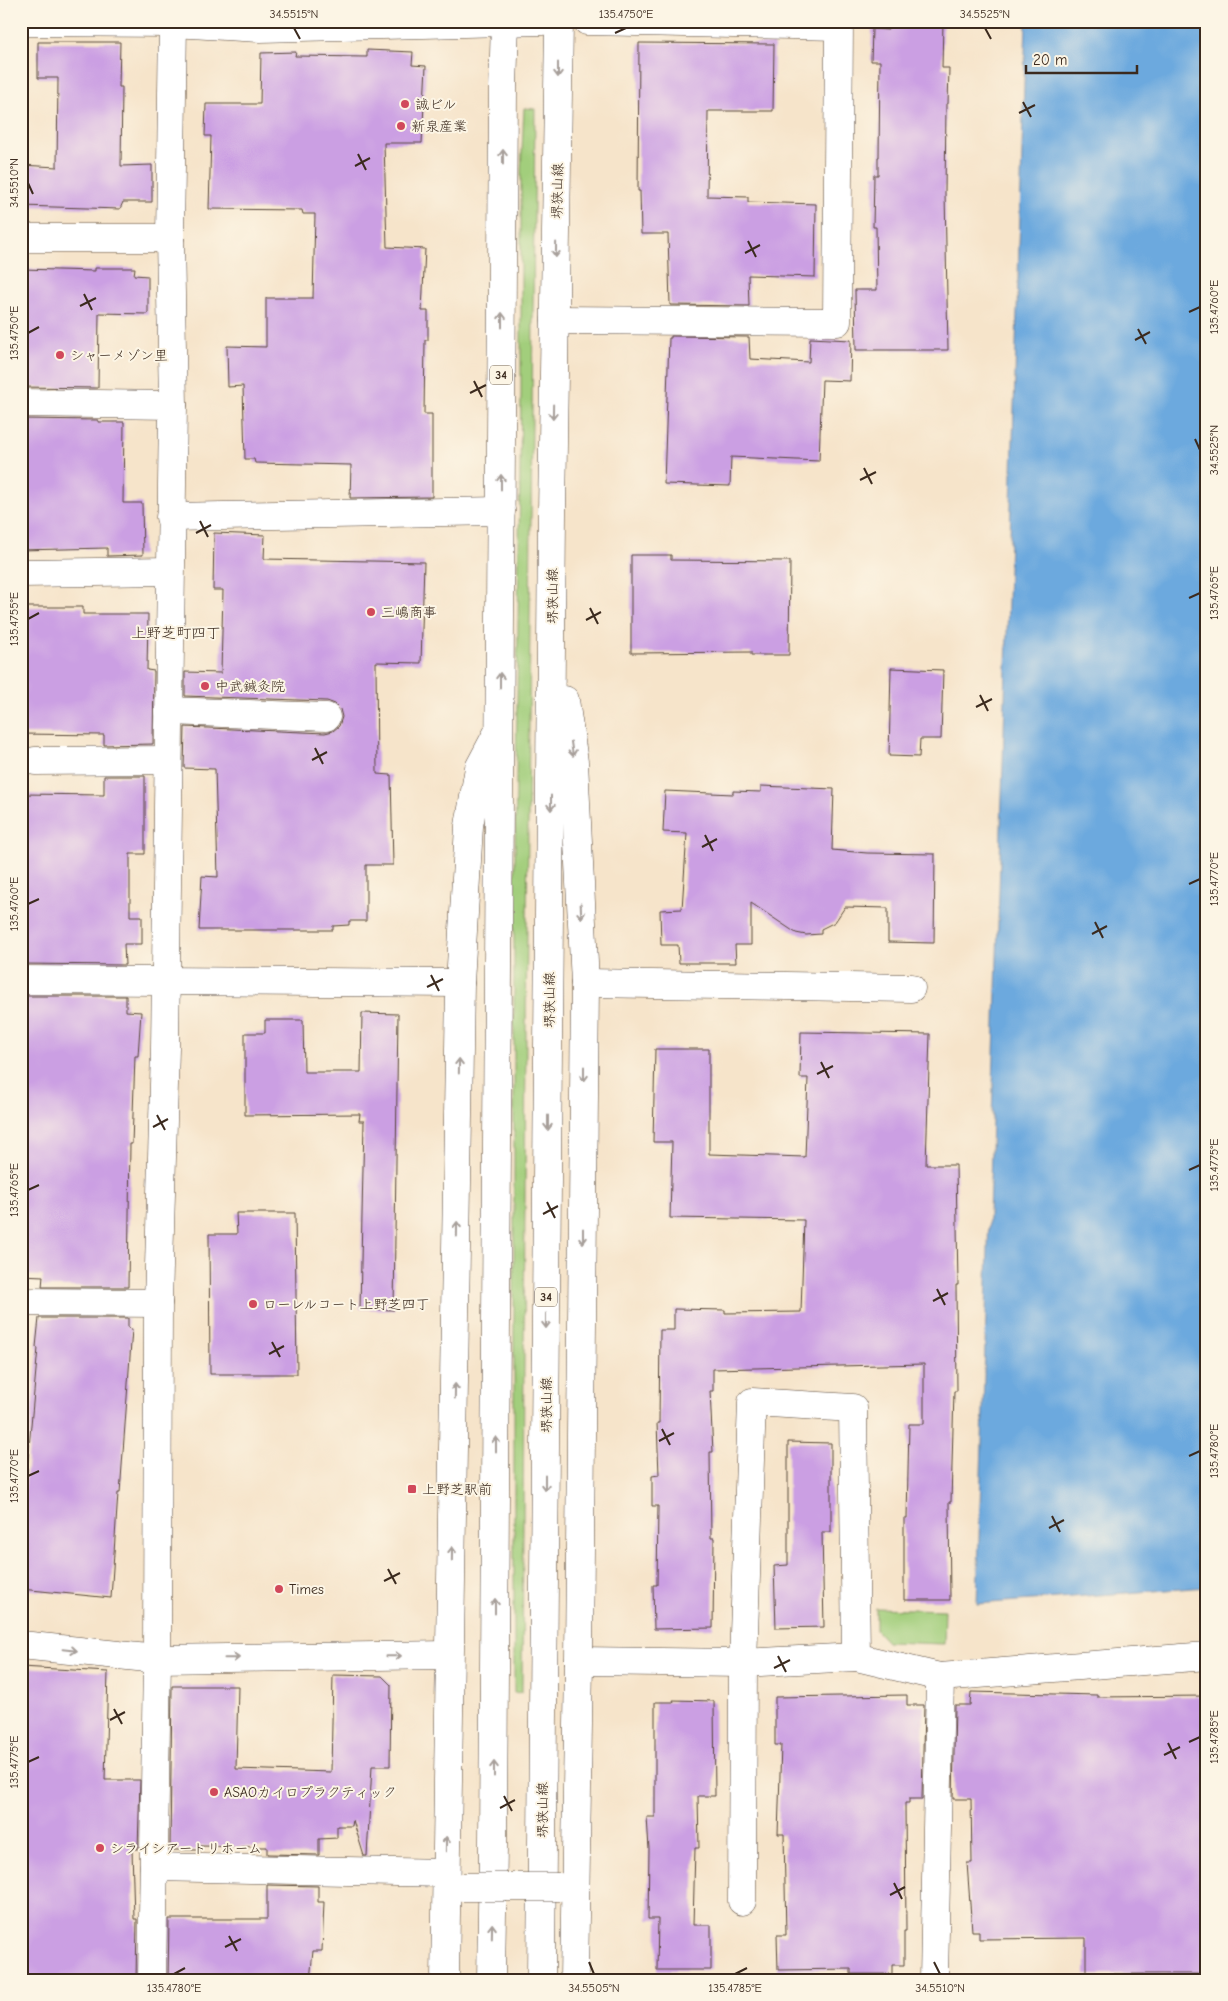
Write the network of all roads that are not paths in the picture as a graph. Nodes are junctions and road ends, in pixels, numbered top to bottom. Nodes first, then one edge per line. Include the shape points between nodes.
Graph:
1 (542, 21) edge
2 (559, 21) edge
3 (587, 21) edge
4 (21, 22) edge
5 (173, 22) edge
6 (505, 22) edge
7 (839, 23) edge
8 (21, 238) edge
9 (170, 238) junction
10 (555, 320) junction
11 (21, 403) edge
12 (173, 405) junction
13 (501, 511) junction
14 (170, 516) junction
15 (170, 571) junction
16 (21, 573) edge
17 (552, 614) junction
18 (168, 711) junction
19 (326, 717) dead end
20 (500, 728) junction
21 (168, 760) junction
22 (35, 761) dead end
23 (21, 980) edge
24 (166, 983) junction
25 (460, 983) junction
26 (585, 983) junction
27 (910, 988) dead end
28 (21, 1302) edge
29 (158, 1303) junction
30 (21, 1645) edge
31 (449, 1655) junction
32 (1207, 1656) edge
33 (157, 1658) junction
34 (856, 1658) junction
35 (579, 1661) junction
36 (744, 1663) junction
37 (940, 1677) junction
38 (154, 1867) junction
39 (452, 1882) junction
40 (567, 1887) junction
41 (742, 1901) dead end
42 (152, 1980) edge
43 (445, 1980) edge
44 (491, 1980) edge
45 (540, 1980) edge
46 (574, 1980) edge
47 (934, 1980) edge

1 - 6 street
2 -> 10 street, 堺狭山線 / 34
3 - 7 street
4 - 5 street
5 - 6 street via 260,28
5 - 9 street
13 -> 6 street, 34
7 - 10 street via 837,322
8 - 9 street
9 - 12 street
10 -> 17 street, 堺狭山線 / 34
11 - 12 street
12 - 14 street
13 - 14 street
20 -> 13 street, 34
14 - 15 street
15 - 16 street
15 - 18 street
17 -> 26 street via 574,762
17 -> 45 street, 堺狭山線 / 34
18 - 19 street
18 - 21 street
20 - 25 street via 479,768 469,826
44 -> 20 street, 34
21 - 22 street
21 - 24 street
23 - 24 street
24 - 25 street
24 - 29 street
31 -> 25 street
26 - 27 street
26 -> 35 street
28 - 29 street
29 - 33 street
30 -> 33 street
33 -> 31 street
39 -> 31 street
32 - 37 street
33 - 38 street
34 - 36 street
34 - 36 street via 853,1408 752,1402
34 - 37 street
35 - 36 street
35 - 40 street
36 - 41 street
37 - 47 street
38 - 39 street
38 - 42 street
39 - 40 street, bridge
39 - 43 street
40 - 46 street

